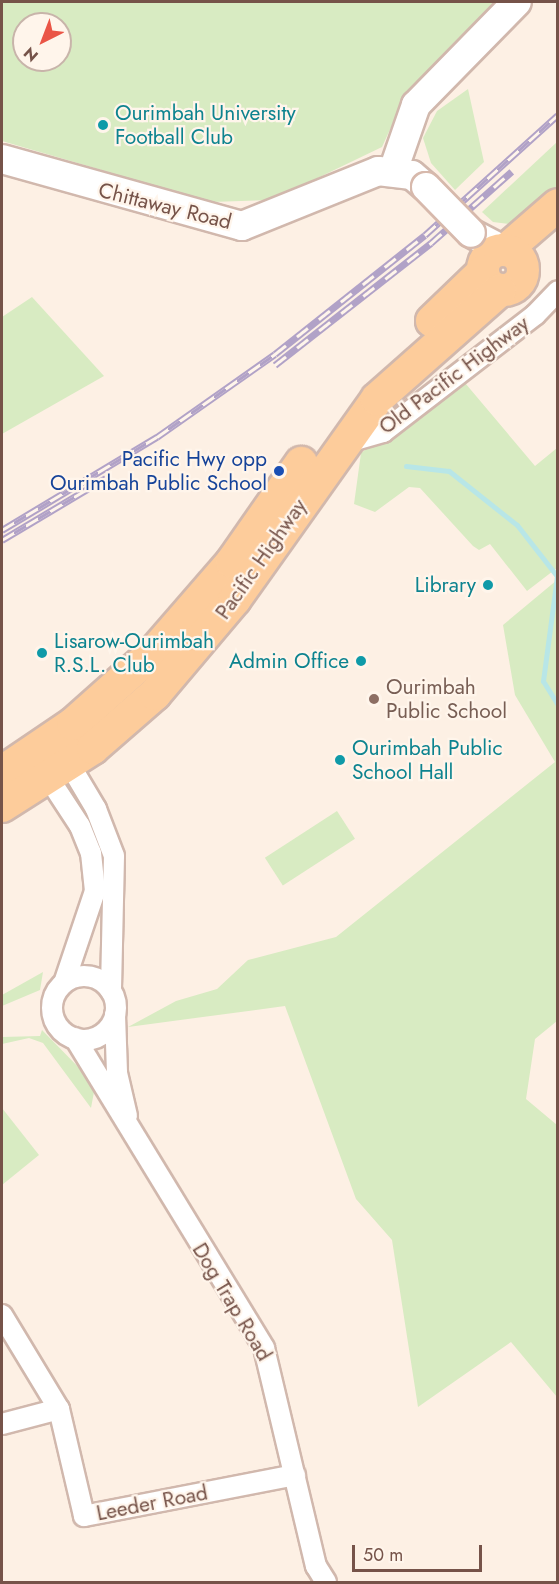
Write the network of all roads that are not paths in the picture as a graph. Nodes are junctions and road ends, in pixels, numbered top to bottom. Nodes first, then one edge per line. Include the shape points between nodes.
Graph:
1 (517, 2) edge
2 (2, 159) edge
3 (393, 171) junction
4 (558, 205) edge
5 (558, 233) edge
6 (500, 265) junction
7 (558, 291) edge
8 (342, 444) junction
9 (51, 759) junction
10 (2, 772) edge
11 (2, 806) edge
12 (64, 983) junction
13 (111, 991) junction
14 (115, 1015) junction
15 (75, 1038) junction
16 (132, 1139) junction
17 (2, 1315) edge
18 (59, 1409) junction
19 (2, 1424) edge
20 (295, 1475) junction
21 (326, 1582) edge

1 - 3 main road via 416,105
2 - 3 main road, Chittaway Road via 242,226 361,176
3 - 6 main road, bridge via 426,187
4 - 6 main road, Pacific Highway
5 - 6 main road, Pacific Highway
6 - 8 main road, Pacific Highway
6 - 9 main road, Pacific Highway via 338,413 232,562 180,625
7 - 8 street, Old Pacific Highway via 535,315 383,432
8 - 9 main road, Pacific Highway via 191,655 125,721
9 - 10 main road, Pacific Highway
9 - 11 main road, Pacific Highway
9 - 12 street via 91,853 95,891
9 - 13 street via 96,809 114,855
12 - 13 street via 94,978
12 - 15 street via 52,1011 60,1028
13 - 14 street
14 - 15 street via 96,1037
14 - 16 street, Dog Trap Road via 117,1073
15 - 16 street, Dog Trap Road
16 - 20 street, Dog Trap Road via 264,1348
17 - 18 street, Leeder Road
18 - 19 street
18 - 20 street, Leeder Road via 84,1516
20 - 21 street, Dog Trap Road via 316,1566

